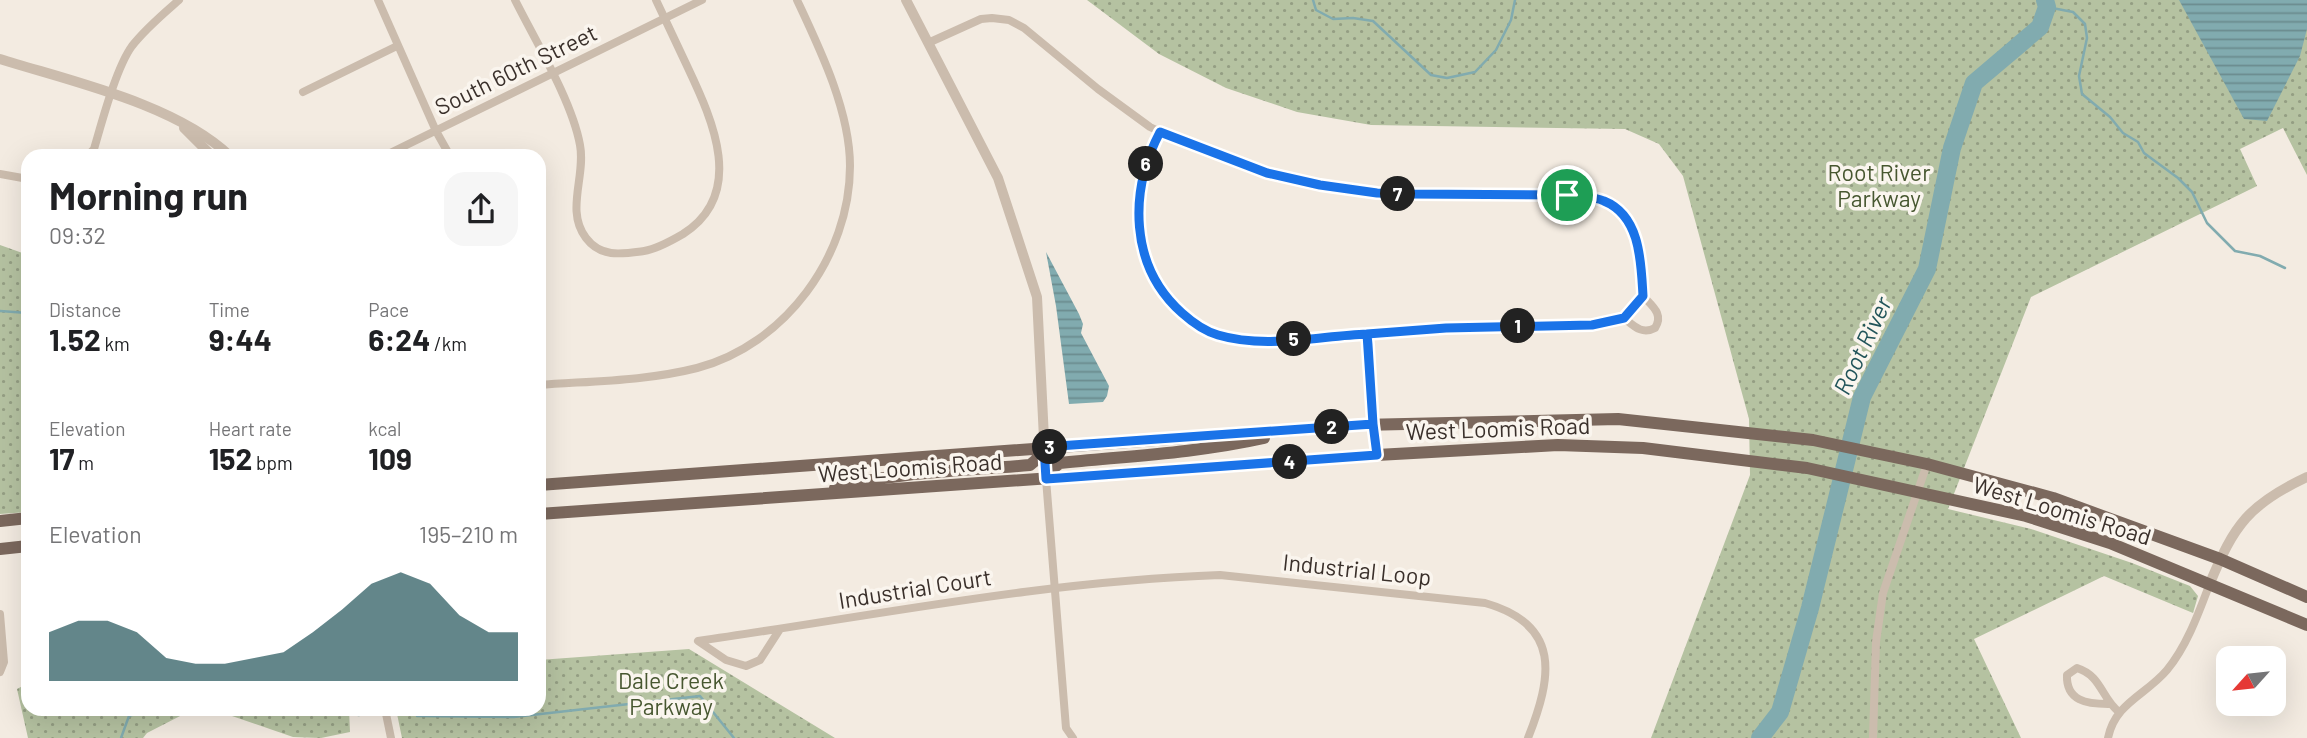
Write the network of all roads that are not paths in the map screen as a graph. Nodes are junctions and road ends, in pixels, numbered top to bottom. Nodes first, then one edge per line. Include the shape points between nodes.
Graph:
1 (179, 0) edge
2 (379, 0) edge
3 (515, 0) edge
4 (656, 0) edge
5 (702, 0) edge
6 (797, 0) edge
7 (906, 0) edge
8 (664, 19) junction
9 (928, 43) junction
10 (397, 46) junction
11 (0, 59) edge
12 (552, 75) junction
13 (303, 92) dead end
14 (111, 94) junction
15 (179, 122) junction
16 (436, 131) junction
17 (1160, 132) junction
18 (94, 149) edge
19 (205, 149) edge
20 (222, 149) edge
21 (399, 149) edge
22 (446, 149) edge
23 (0, 174) edge
24 (21, 178) edge
25 (1643, 296) junction
26 (1624, 318) junction
27 (1367, 334) junction
28 (546, 385) edge
29 (1373, 424) junction
30 (1306, 429) junction
31 (1044, 447) junction
32 (1377, 455) junction
33 (1927, 464) junction
34 (2307, 477) edge
35 (1046, 479) junction
36 (572, 482) junction
37 (546, 484) edge
38 (546, 489) edge
39 (1918, 491) junction
40 (807, 496) junction
41 (546, 514) edge
42 (21, 520) edge
43 (0, 521) edge
44 (21, 546) edge
45 (0, 548) edge
46 (2220, 559) junction
47 (2210, 583) junction
48 (1055, 588) junction
49 (2307, 597) edge
50 (0, 614) edge
51 (2307, 625) edge
52 (780, 629) junction
53 (0, 672) edge
54 (2108, 704) junction
55 (2119, 712) junction
56 (386, 716) edge
57 (391, 738) edge
58 (1073, 738) edge
59 (1528, 738) edge
60 (1873, 738) edge
61 (2108, 738) edge

1 - 14 street via 130,48
2 - 10 street
3 - 12 street
4 - 8 street
5 - 8 street, South 60th Street
6 - 28 street via 832,78 850,164 839,230 825,264 778,324 738,352 654,377
7 - 9 street
8 - 12 street, South 60th Street
8 - 12 street via 702,97 720,162 713,202 698,224 673,240 649,250 617,254 597,250 586,238 576,211 581,148
9 - 17 street via 981,19 1009,20
9 - 31 street via 998,178 1037,297
10 - 13 street
10 - 16 street
11 - 14 street
12 - 16 street, South 60th Street
14 - 15 street
14 - 18 street
15 - 19 street
15 - 20 street
16 - 21 street, South 60th Street
16 - 22 street
17 - 25 street via 1267,173 1320,185 1377,193 1567,195 1603,200 1620,211 1632,229
17 - 27 street via 1138,196 1138,224 1147,265 1167,300 1218,335 1252,341
23 - 24 street
25 - 26 street
25 - 26 street via 1657,312 1655,328 1645,332
26 - 27 street via 1592,325
27 - 29 street
29 - 30 main road, West Loomis Road
29 - 32 street
29 - 33 main road, West Loomis Road via 1618,419 1803,439
30 - 31 main road, West Loomis Road
30 - 35 main road via 1227,447 1060,463
31 - 35 street
31 - 36 main road, West Loomis Road
31 - 40 main road via 1030,465 861,481
32 - 35 main road, West Loomis Road
32 - 39 main road, West Loomis Road via 1558,445 1643,448 1802,468
33 - 39 street
33 - 46 main road, West Loomis Road via 2053,498
34 - 46 street via 2248,514
35 - 40 main road, West Loomis Road
35 - 48 street
36 - 37 main road, West Loomis Road
36 - 38 main road
39 - 47 main road, West Loomis Road via 2026,516
39 - 60 street via 1883,593
40 - 41 main road, West Loomis Road
42 - 43 main road
44 - 45 main road
46 - 47 street
46 - 49 main road, West Loomis Road
47 - 51 main road, West Loomis Road
47 - 55 street via 2179,653 2167,670
48 - 52 street, Industrial Court
48 - 58 street via 1066,727
48 - 59 street, Industrial Loop via 1220,575 1504,608 1536,636 1547,666 1543,696
50 - 53 street via 4,662
52 - 52 street, Industrial Court via 737,635 698,641 726,660 746,666 760,660
54 - 54 street via 2092,704 2072,695 2067,675 2077,668 2089,672 2105,692
54 - 55 street
55 - 61 street
56 - 57 street

